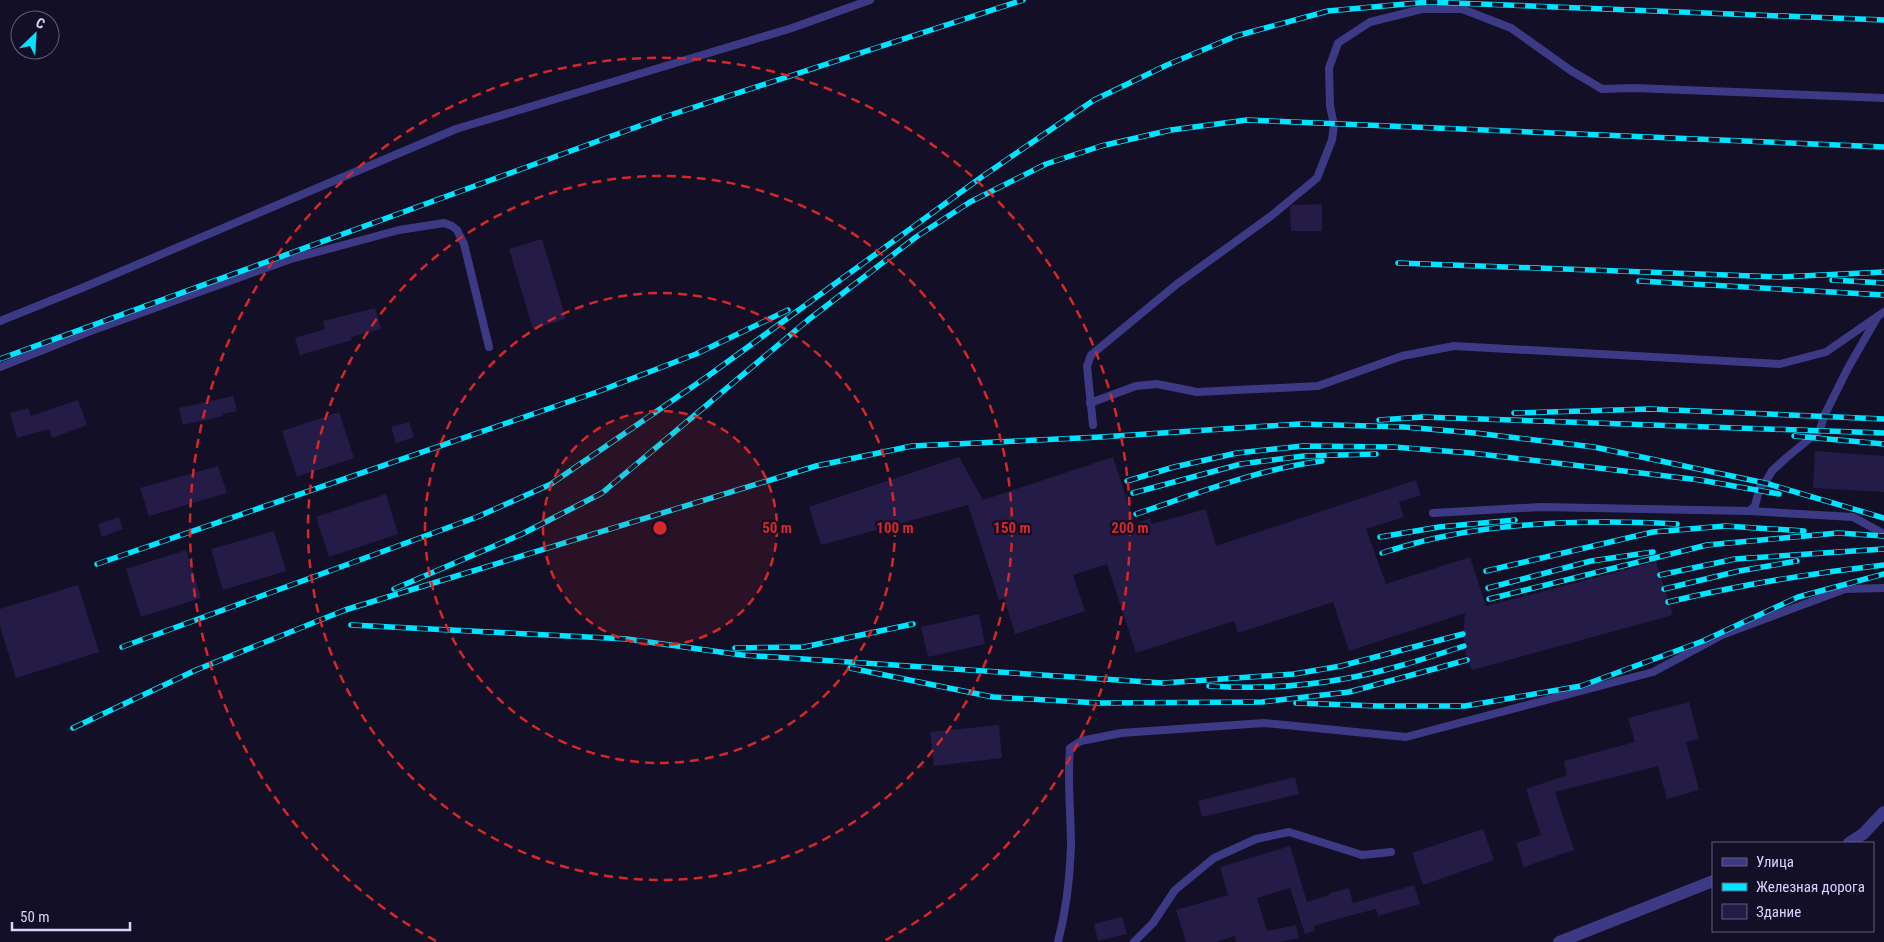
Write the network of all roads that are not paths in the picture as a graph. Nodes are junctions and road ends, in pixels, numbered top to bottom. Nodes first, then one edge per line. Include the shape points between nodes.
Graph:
1 (870, 0) edge
2 (1884, 98) edge
3 (1881, 314) edge
4 (0, 321) edge
5 (489, 347) dead end
6 (0, 368) edge
7 (1090, 403) junction
8 (1093, 425) dead end
9 (1749, 512) junction
10 (1433, 513) dead end
11 (1884, 534) edge
12 (1884, 588) edge
13 (1884, 812) edge
14 (1850, 842) edge
15 (1391, 852) dead end
16 (1712, 881) edge
17 (1058, 942) edge
18 (1134, 942) edge
19 (1559, 942) edge

1 - 4 lane via 792,28 456,129
2 - 7 lane via 1602,89 1511,28 1462,9 1422,9 1370,22 1338,43 1330,68 1332,140 1317,178 1271,216 1177,284 1091,355 1087,366
3 - 7 lane via 1826,352 1780,364 1454,346 1402,356 1318,386 1197,392 1157,384 1136,386
3 - 9 lane via 1848,368 1820,430 1772,471 1760,486 1755,506
5 - 6 lane via 464,244 457,230 444,223 400,230 291,259 88,332
7 - 8 lane
9 - 10 lane via 1541,507
9 - 11 lane via 1853,517
12 - 17 lane via 1845,589 1722,635 1653,672 1406,737 1264,722 1122,733 1081,740 1070,748 1068,763 1071,845
13 - 14 street via 1863,834
15 - 18 lane via 1362,855 1289,832 1256,840 1214,858 1175,890 1153,923
16 - 19 street

